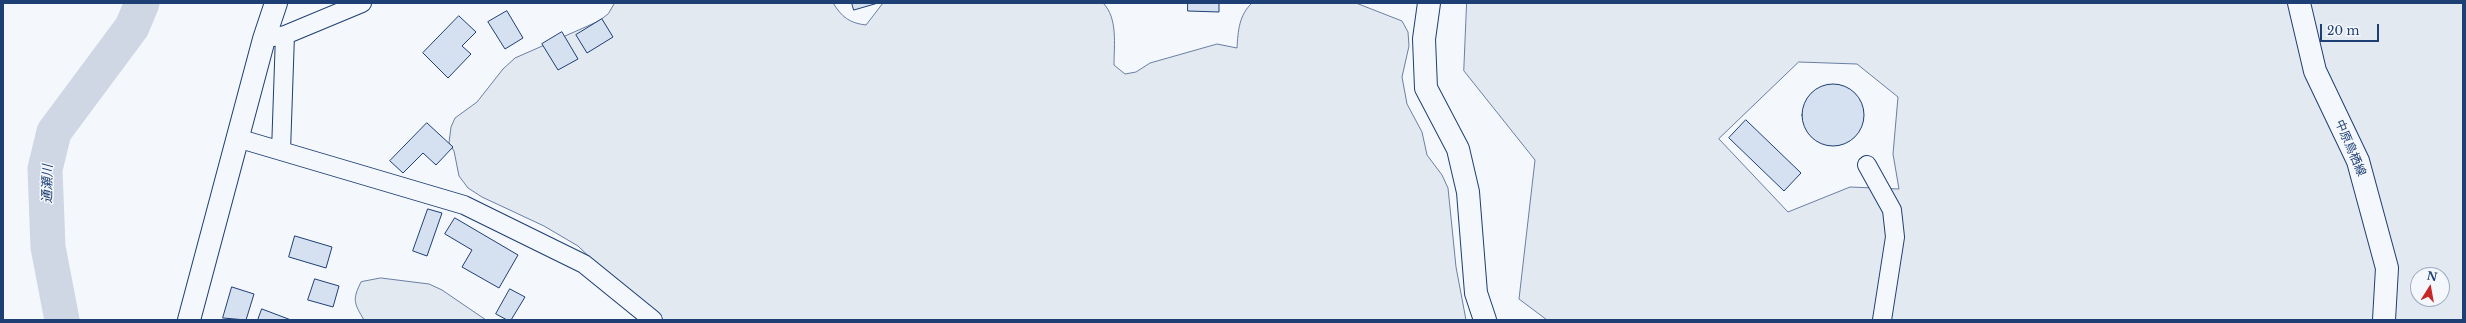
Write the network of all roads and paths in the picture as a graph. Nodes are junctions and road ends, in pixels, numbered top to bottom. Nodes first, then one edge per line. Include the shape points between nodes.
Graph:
1 (276, 3) edge
2 (362, 3) edge
3 (1429, 3) edge
4 (2300, 3) edge
5 (274, 37) junction
6 (237, 138) junction
7 (281, 151) junction
8 (1867, 164) dead end
9 (189, 320) edge
10 (653, 320) edge
11 (1485, 320) edge
12 (1882, 320) edge
13 (2384, 320) edge

1 - 5 street
2 - 5 street
3 - 11 street via 1424,39 1426,88 1458,149 1468,192 1476,293
4 - 13 street, 中原鳥栖線 via 2315,71 2358,161 2387,268
5 - 6 street
5 - 7 street
6 - 7 street
6 - 9 street
7 - 10 street via 464,205 584,264
8 - 12 street via 1892,210 1895,237

